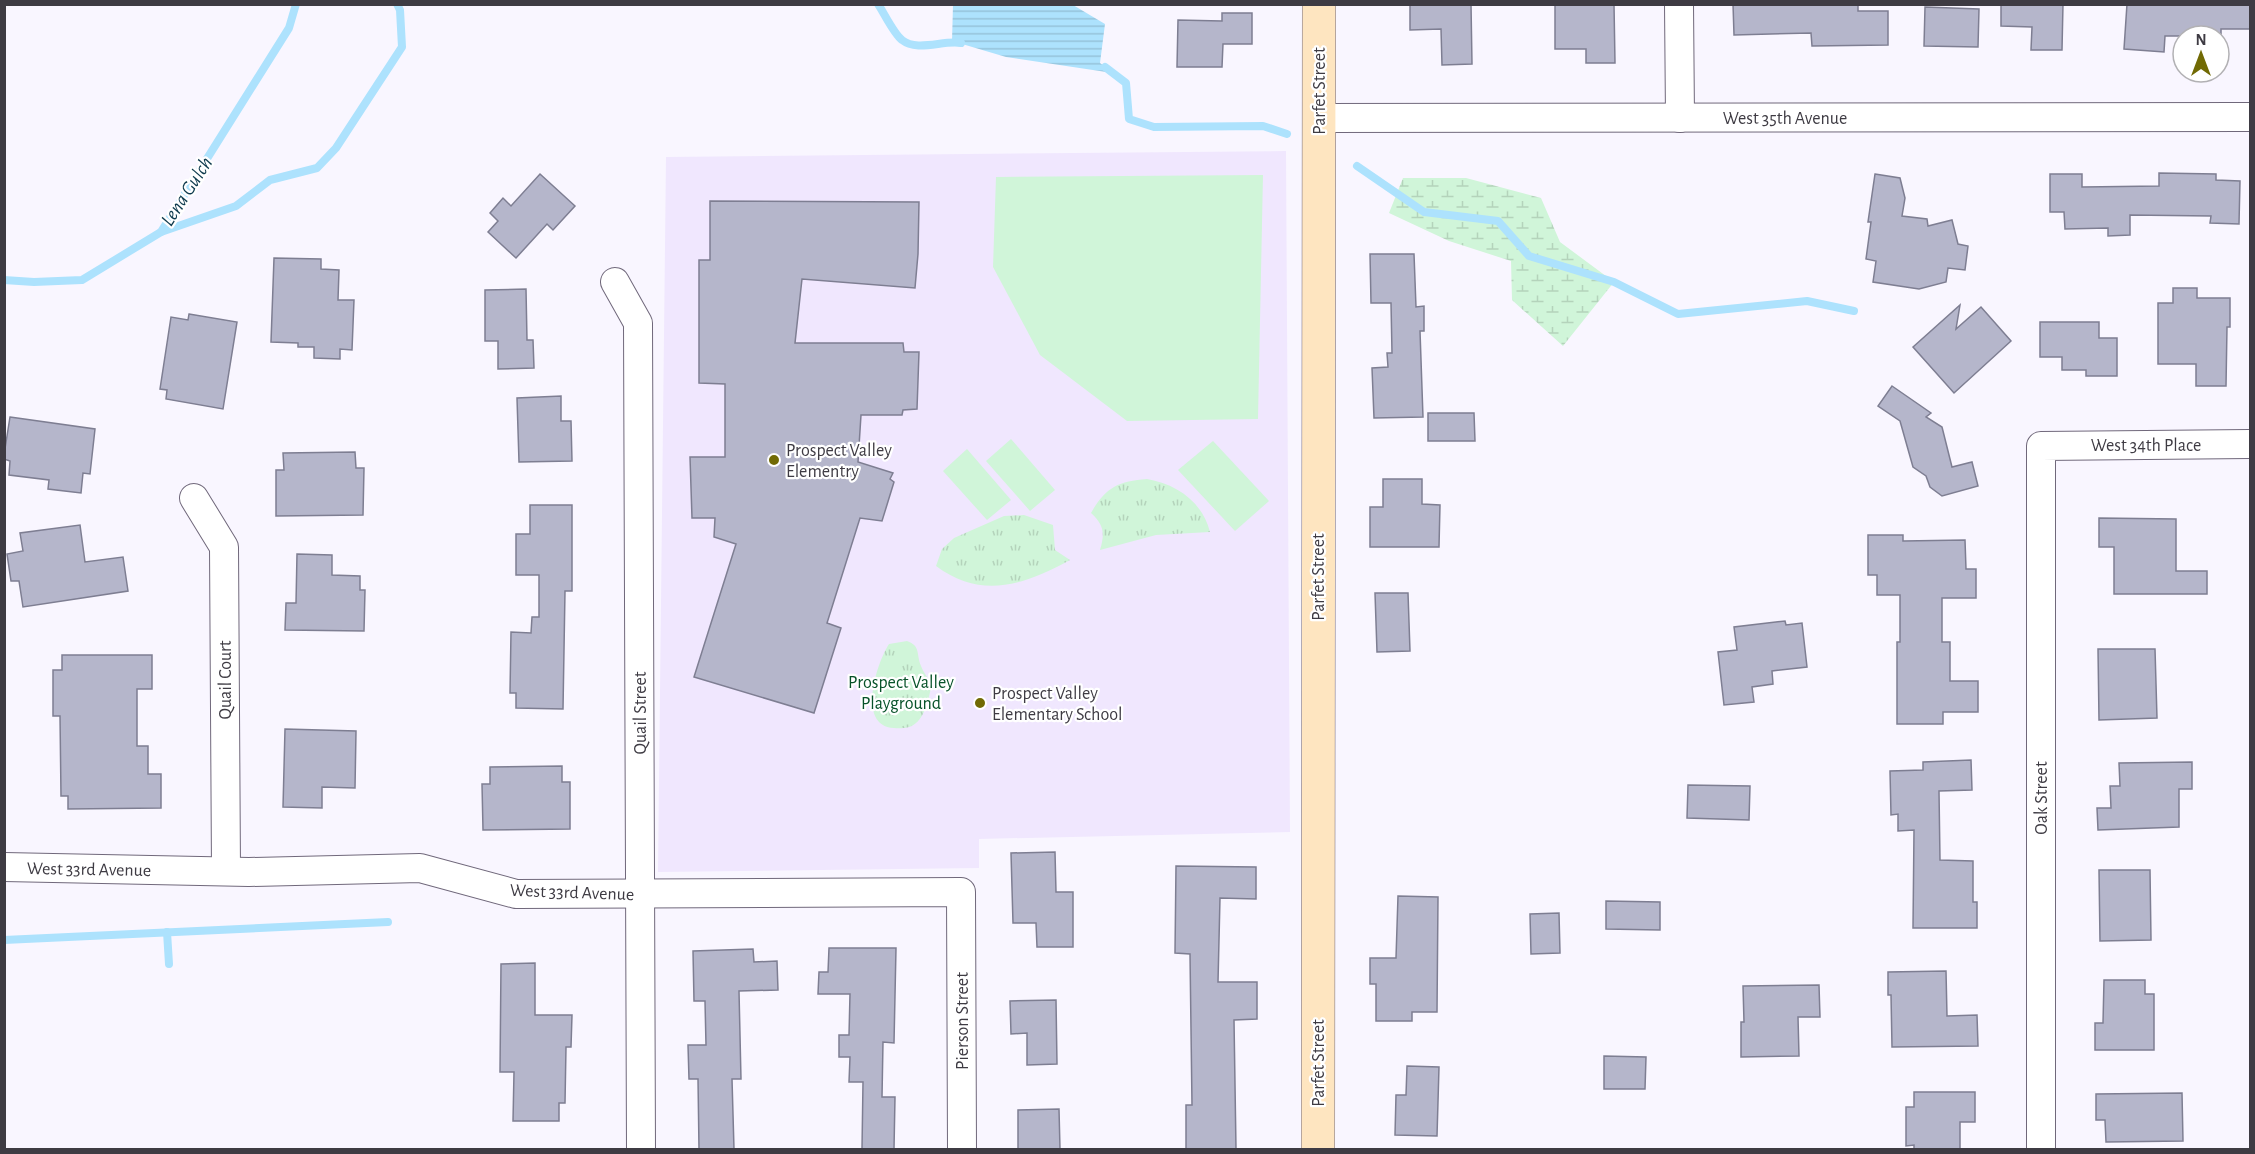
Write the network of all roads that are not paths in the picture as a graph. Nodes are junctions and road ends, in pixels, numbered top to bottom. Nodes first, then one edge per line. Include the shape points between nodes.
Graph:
1 (1319, 4) edge
2 (1678, 4) edge
3 (2250, 117) edge
4 (1319, 118) junction
5 (1680, 118) junction
6 (615, 282) dead end
7 (2250, 444) edge
8 (2041, 446) joint
9 (195, 498) dead end
10 (4, 867) edge
11 (226, 871) junction
12 (962, 892) joint
13 (640, 894) junction
14 (641, 1149) edge
15 (962, 1149) edge
16 (1318, 1149) edge
17 (2041, 1149) edge

1 - 4 street, Parfet Street
2 - 5 street
3 - 5 street, West 35th Avenue
4 - 5 street, West 35th Avenue
4 - 16 street, Parfet Street
6 - 13 street, Quail Street via 638,323
7 - 8 street, West 34th Place
8 - 17 street, Oak Street
9 - 11 street, Quail Court via 224,547
10 - 11 street, West 33rd Avenue
11 - 13 street, West 33rd Avenue via 420,868 516,894
12 - 13 street, West 33rd Avenue
12 - 15 street, Pierson Street
13 - 14 street, Quail Street

